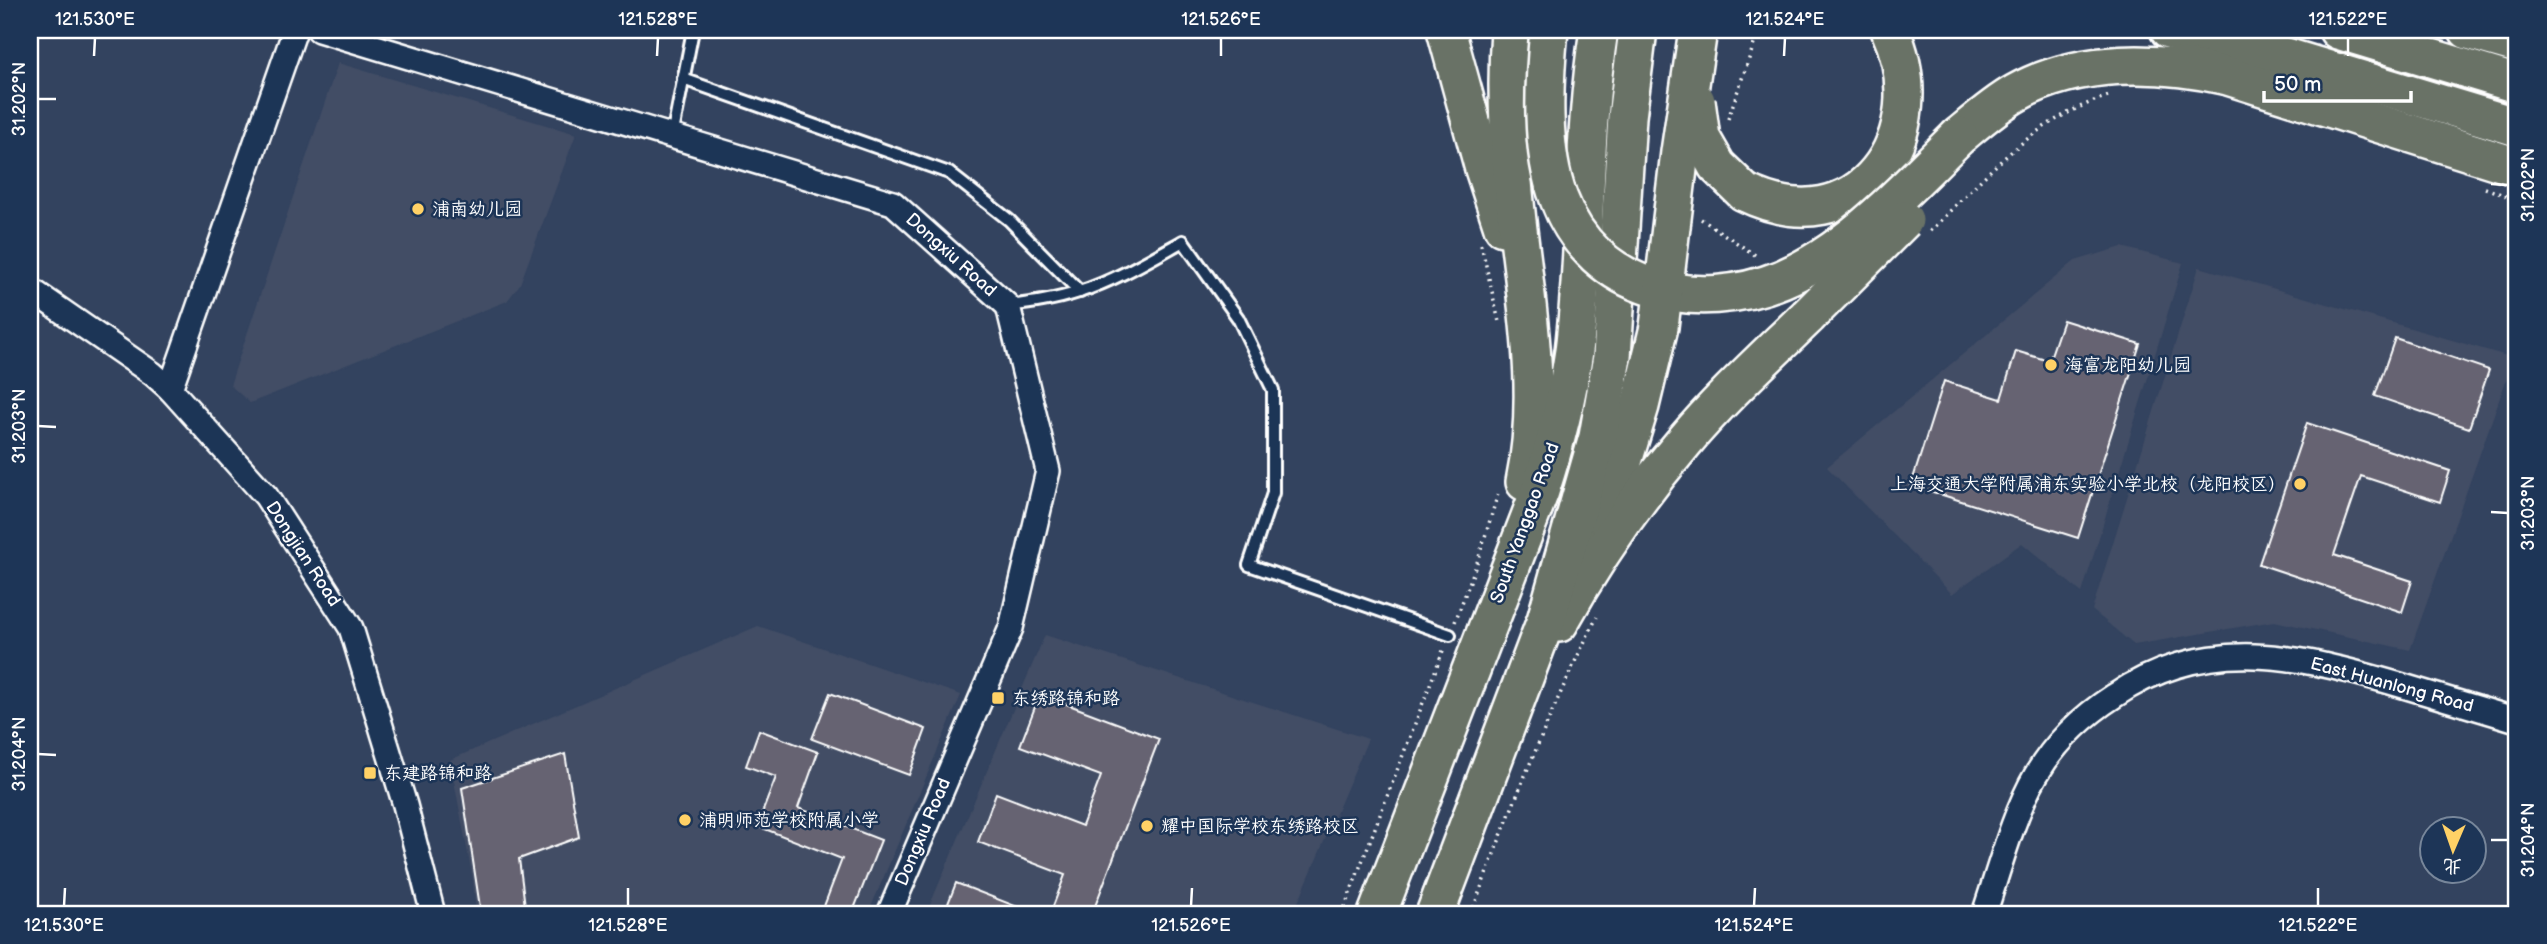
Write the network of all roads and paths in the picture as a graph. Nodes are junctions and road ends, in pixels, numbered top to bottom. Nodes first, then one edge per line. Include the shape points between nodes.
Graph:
1 (295, 30) edge
2 (319, 30) edge
3 (693, 30) edge
4 (1446, 30) edge
5 (1510, 30) edge
6 (1549, 30) edge
7 (1599, 30) edge
8 (1638, 30) edge
9 (1759, 30) edge
10 (1890, 30) edge
11 (2168, 30) edge
12 (2197, 30) edge
13 (2338, 30) edge
14 (2385, 30) edge
15 (2468, 30) edge
16 (1697, 31) edge
17 (358, 35) edge
18 (2517, 44) edge
19 (2517, 69) edge
20 (683, 79) junction
21 (2114, 80) junction
22 (2517, 84) edge
23 (2517, 127) edge
24 (1724, 130) dead end
25 (672, 136) junction
26 (2517, 137) edge
27 (2438, 142) junction
28 (1966, 144) junction
29 (2517, 167) edge
30 (2517, 178) edge
31 (2479, 187) dead end
32 (2517, 200) edge
33 (1930, 232) dead end
34 (1479, 239) dead end
35 (30, 289) edge
36 (1080, 292) junction
37 (1527, 296) junction
38 (1008, 306) junction
39 (1501, 332) dead end
40 (170, 389) junction
41 (1499, 489) dead end
42 (1507, 573) junction
43 (1602, 607) dead end
44 (1450, 635) junction
45 (1521, 691) junction
46 (2517, 720) edge
47 (433, 914) edge
48 (889, 914) edge
49 (1342, 914) edge
50 (1377, 914) edge
51 (1435, 914) edge
52 (1471, 914) edge
53 (1984, 914) edge

1 - 40 street
2 - 17 street, Dongxiu Road
3 - 20 lane
4 - 37 highway via 1484,169
5 - 37 highway via 1510,149
6 - 28 highway, bridge via 1548,150 1559,199 1577,234 1600,258 1627,279 1662,292 1703,296 1741,292 1783,279 1853,235
7 - 42 highway, South Yanggao Road via 1574,352 1560,429
8 - 45 highway via 1627,117 1612,358 1598,437 1565,560
9 - 24 path
10 - 16 highway, bridge via 1904,76 1903,109 1889,157 1880,172 1857,191 1834,203 1805,208 1781,206 1744,192 1717,166 1701,138 1696,100
11 - 26 main road
12 - 23 highway
13 - 22 highway
14 - 19 main road
15 - 18 highway
16 - 45 highway, bridge via 1659,327 1640,406 1616,484
17 - 25 street, Dongxiu Road
20 - 25 lane
20 - 36 lane via 949,173 1009,220
21 - 27 highway via 2135,64 2192,68
21 - 28 highway via 2079,71 2047,79 2015,93
21 - 33 path via 2015,147
25 - 38 street, Dongxiu Road via 893,203
27 - 29 highway
27 - 30 main road
28 - 45 highway, bridge via 1808,316 1722,401 1650,484 1561,619
31 - 32 path
34 - 39 path
35 - 40 street, Dongjian Road
36 - 38 lane
36 - 44 lane via 1183,241 1238,318 1273,390 1273,493 1249,565
37 - 42 highway via 1533,425
38 - 48 street, Dongxiu Road via 1048,471 1011,628
40 - 47 street, Dongjian Road via 266,496 351,628
41 - 44 path
42 - 50 highway, South Yanggao Road
43 - 52 path via 1512,807
44 - 49 path
45 - 51 highway
46 - 53 street, East Huanlong Road via 2308,660 2217,657 2172,667 2131,684 2094,709 2036,775

